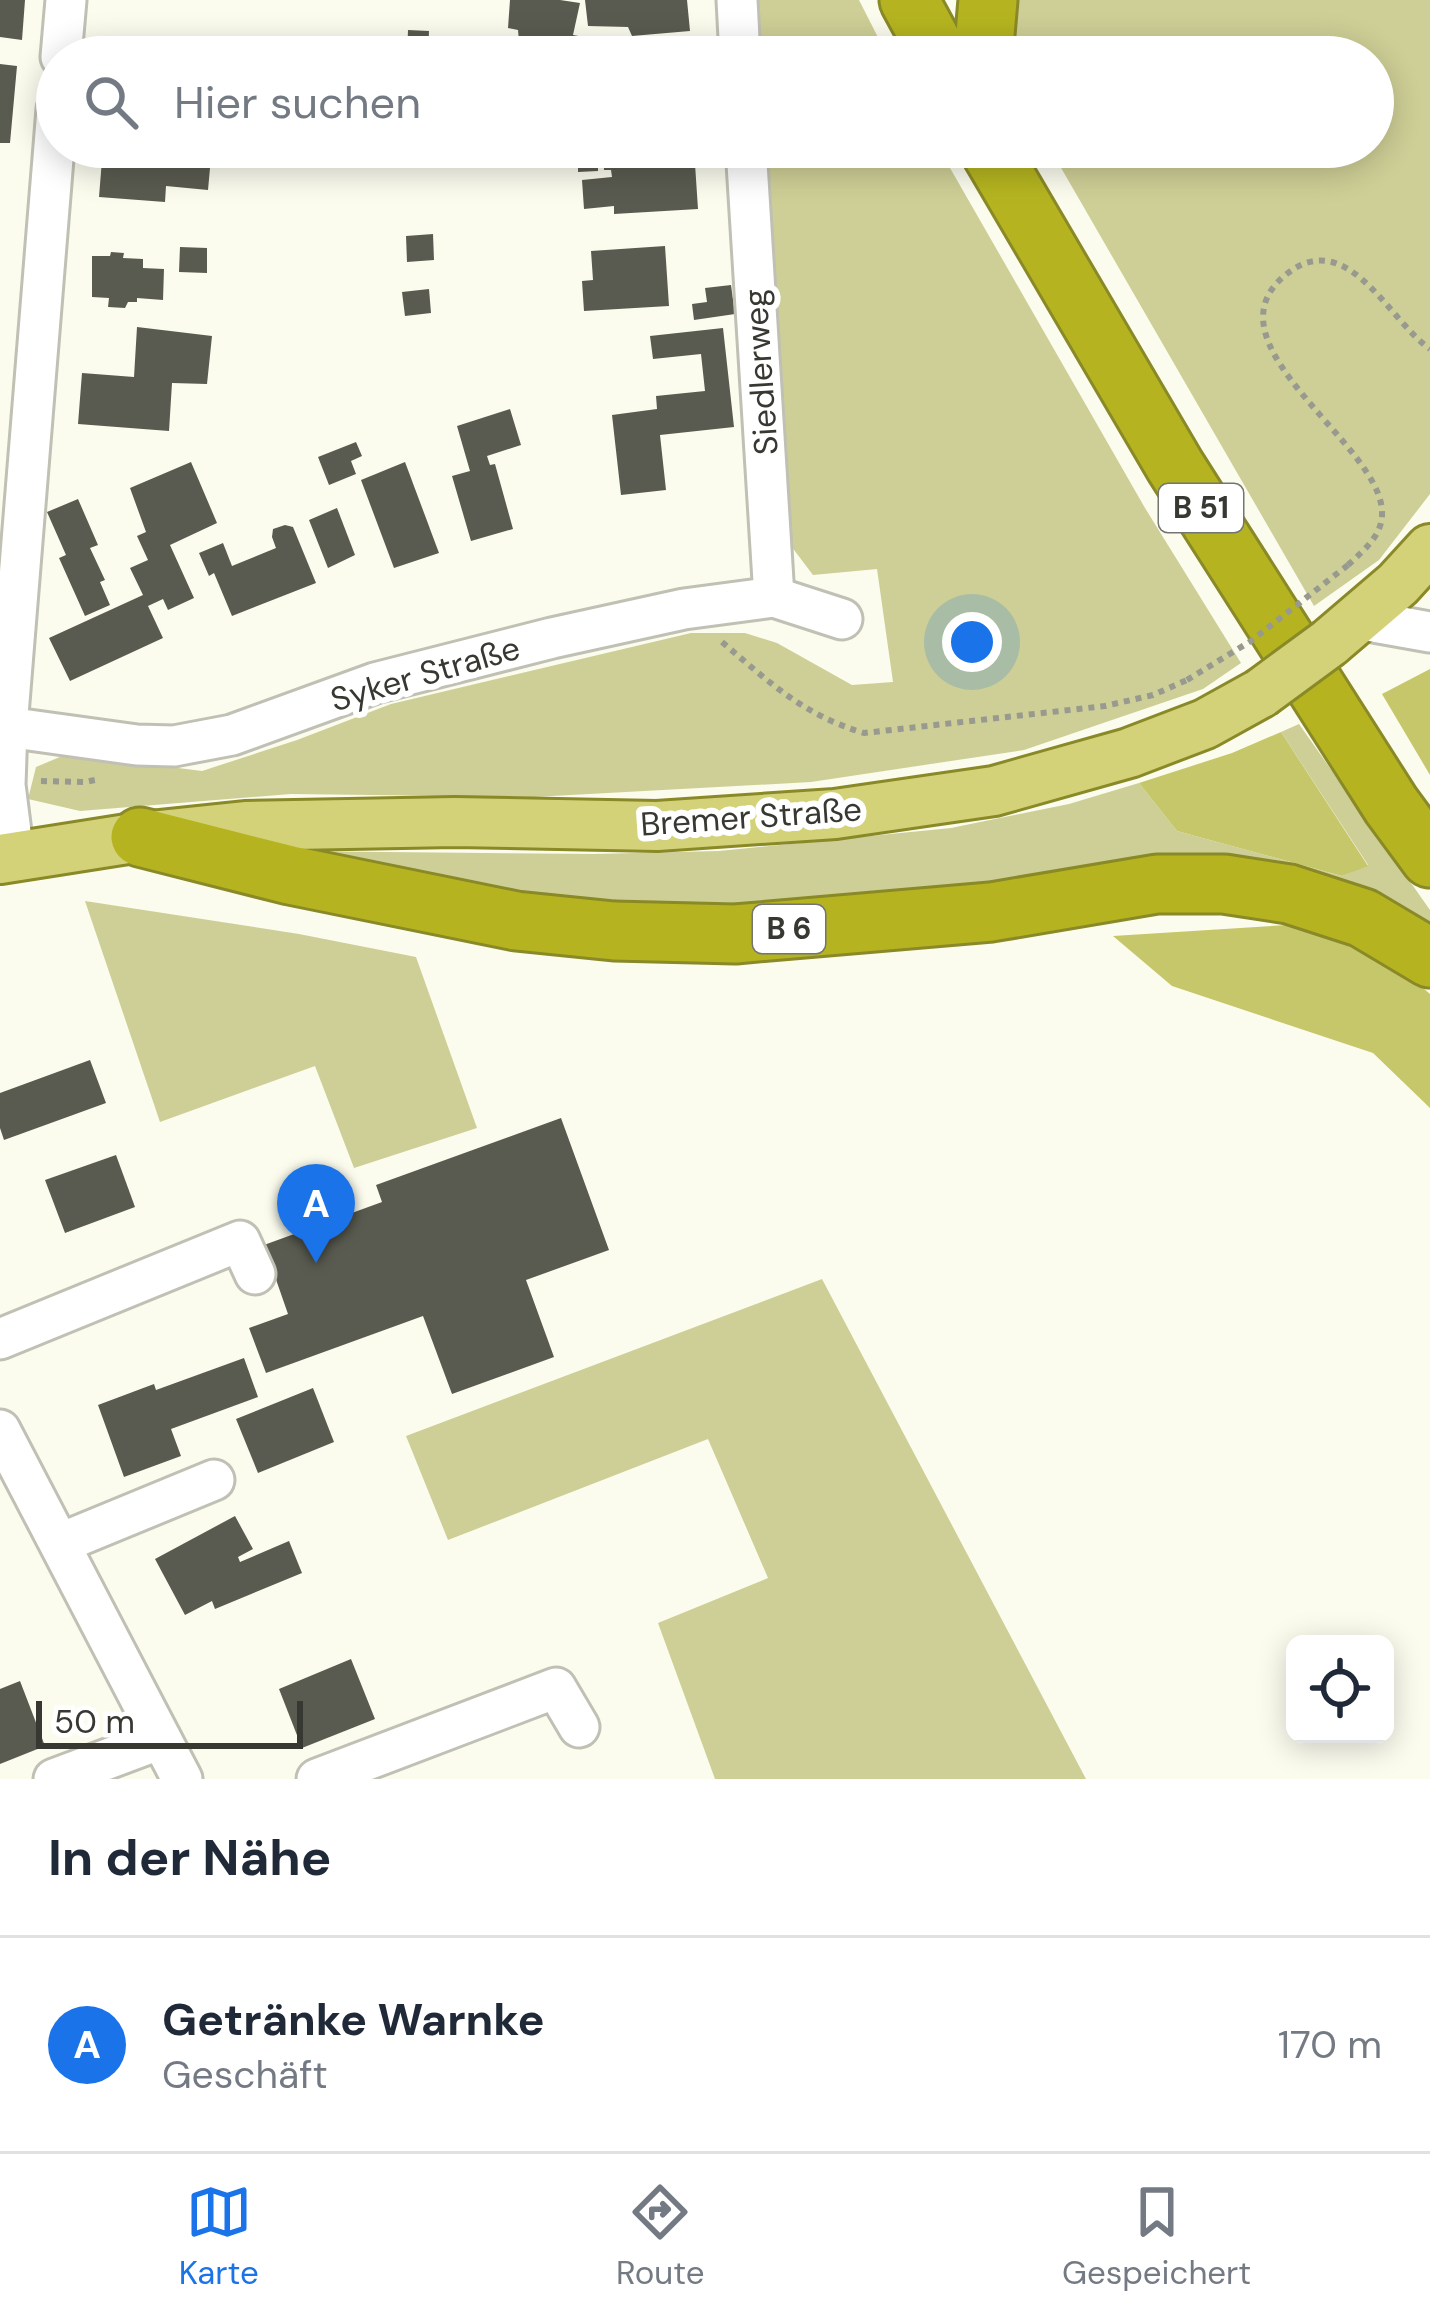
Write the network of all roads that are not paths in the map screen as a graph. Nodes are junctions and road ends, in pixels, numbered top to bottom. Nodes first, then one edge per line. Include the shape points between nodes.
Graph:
1 (66, 0) edge
2 (737, 0) edge
3 (909, 0) edge
4 (988, 0) edge
5 (63, 36) edge
6 (739, 36) edge
7 (929, 36) edge
8 (985, 36) edge
9 (52, 168) edge
10 (747, 168) edge
11 (1000, 168) edge
12 (1430, 549) edge
13 (774, 597) junction
14 (842, 619) dead end
15 (1351, 625) junction
16 (1430, 632) edge
17 (7, 728) junction
18 (140, 837) junction
19 (7, 857) edge
20 (1430, 858) edge
21 (1430, 958) edge
22 (255, 1274) dead end
23 (0, 1339) edge
24 (0, 1430) edge
25 (214, 1480) dead end
26 (61, 1543) junction
27 (579, 1727) dead end
28 (160, 1739) junction
29 (54, 1779) edge
30 (182, 1779) edge
31 (317, 1779) edge

1 - 5 street
2 - 6 street
3 - 7 highway
4 - 8 highway
9 - 17 street
10 - 13 street, Siedlerweg
11 - 20 highway, B 51 via 1175,466
12 - 15 main road, Bremer Straße / B 6
13 - 14 street, Syker Straße
13 - 17 street, Syker Straße via 552,638 174,746
15 - 16 street
15 - 18 main road, Bremer Straße / B 6, bridge via 1205,724 994,791 835,814 657,826 245,826
17 - 19 street
18 - 19 main road, Bremer Straße / B 6
18 - 21 highway, B 6 via 516,921 614,931 735,934 991,912 1157,884 1224,884 1363,918
22 - 23 street via 240,1241
24 - 26 street
25 - 26 street
26 - 28 street
27 - 31 street via 556,1688
28 - 29 street
28 - 30 street

